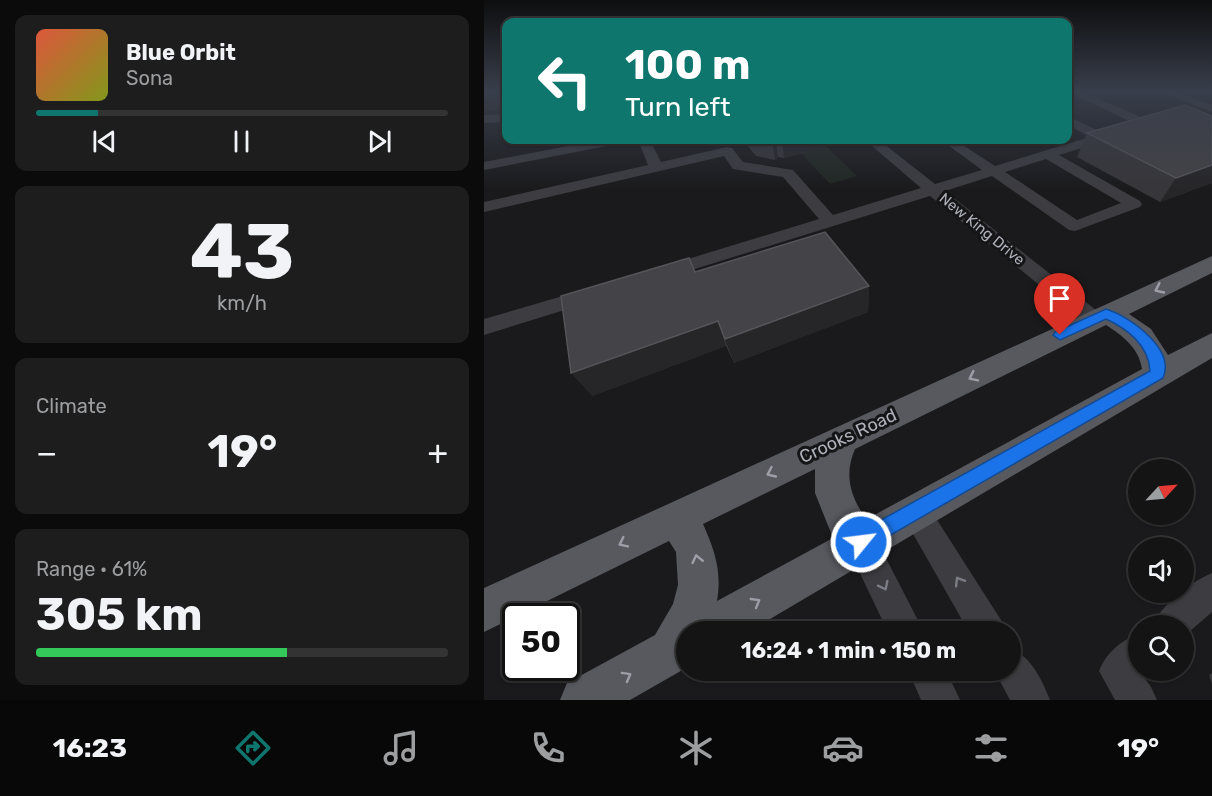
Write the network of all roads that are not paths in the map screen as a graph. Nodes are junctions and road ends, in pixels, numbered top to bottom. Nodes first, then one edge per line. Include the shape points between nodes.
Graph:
1 (1077, 125) edge
2 (1139, 125) edge
3 (1102, 138) junction
4 (568, 144) edge
5 (646, 144) edge
6 (876, 144) edge
7 (953, 144) edge
8 (1047, 154) junction
9 (484, 166) edge
10 (656, 167) junction
11 (992, 171) junction
12 (932, 190) junction
13 (484, 207) edge
14 (830, 222) junction
15 (1212, 263) edge
16 (647, 278) edge
17 (613, 288) edge
18 (1100, 316) junction
19 (484, 327) edge
20 (1212, 344) edge
21 (1158, 374) junction
22 (843, 439) junction
23 (915, 511) junction
24 (676, 518) junction
25 (861, 542) junction
26 (1212, 589) edge
27 (484, 610) edge
28 (1182, 615) edge
29 (691, 621) edge
30 (724, 621) edge
31 (901, 621) edge
32 (983, 621) edge
33 (676, 648) edge
34 (1128, 661) edge
35 (932, 681) edge
36 (1019, 681) edge
37 (584, 700) edge
38 (941, 700) edge
39 (1031, 700) edge
40 (1138, 700) edge

1 - 3 street
2 - 3 street
3 - 8 street
4 - 9 street
5 - 10 street
6 - 12 street, New King Drive
7 - 11 street
8 - 11 street
8 - 11 street via 1134,204 1075,226
10 - 13 street
10 - 14 street via 727,151 738,166 788,173
11 - 12 street
12 - 14 street
12 - 18 street, New King Drive
14 - 16 street
15 -> 18 main road, Crooks Road
17 - 19 street
18 - 21 main road via 1120,320 1143,338 1153,351
18 -> 22 main road, Crooks Road
20 - 21 main road
21 - 23 main road
22 -> 24 main road, Crooks Road
22 - 25 main road via 833,461 830,487 840,516
23 - 25 main road
32 -> 23 street
24 -> 27 main road, Crooks Road
29 -> 24 main road via 699,587 699,564 694,546
30 -> 25 main road
25 -> 31 street
26 - 28 street
37 -> 33 main road
34 - 40 street via 1117,671
35 - 38 street
36 - 39 street

